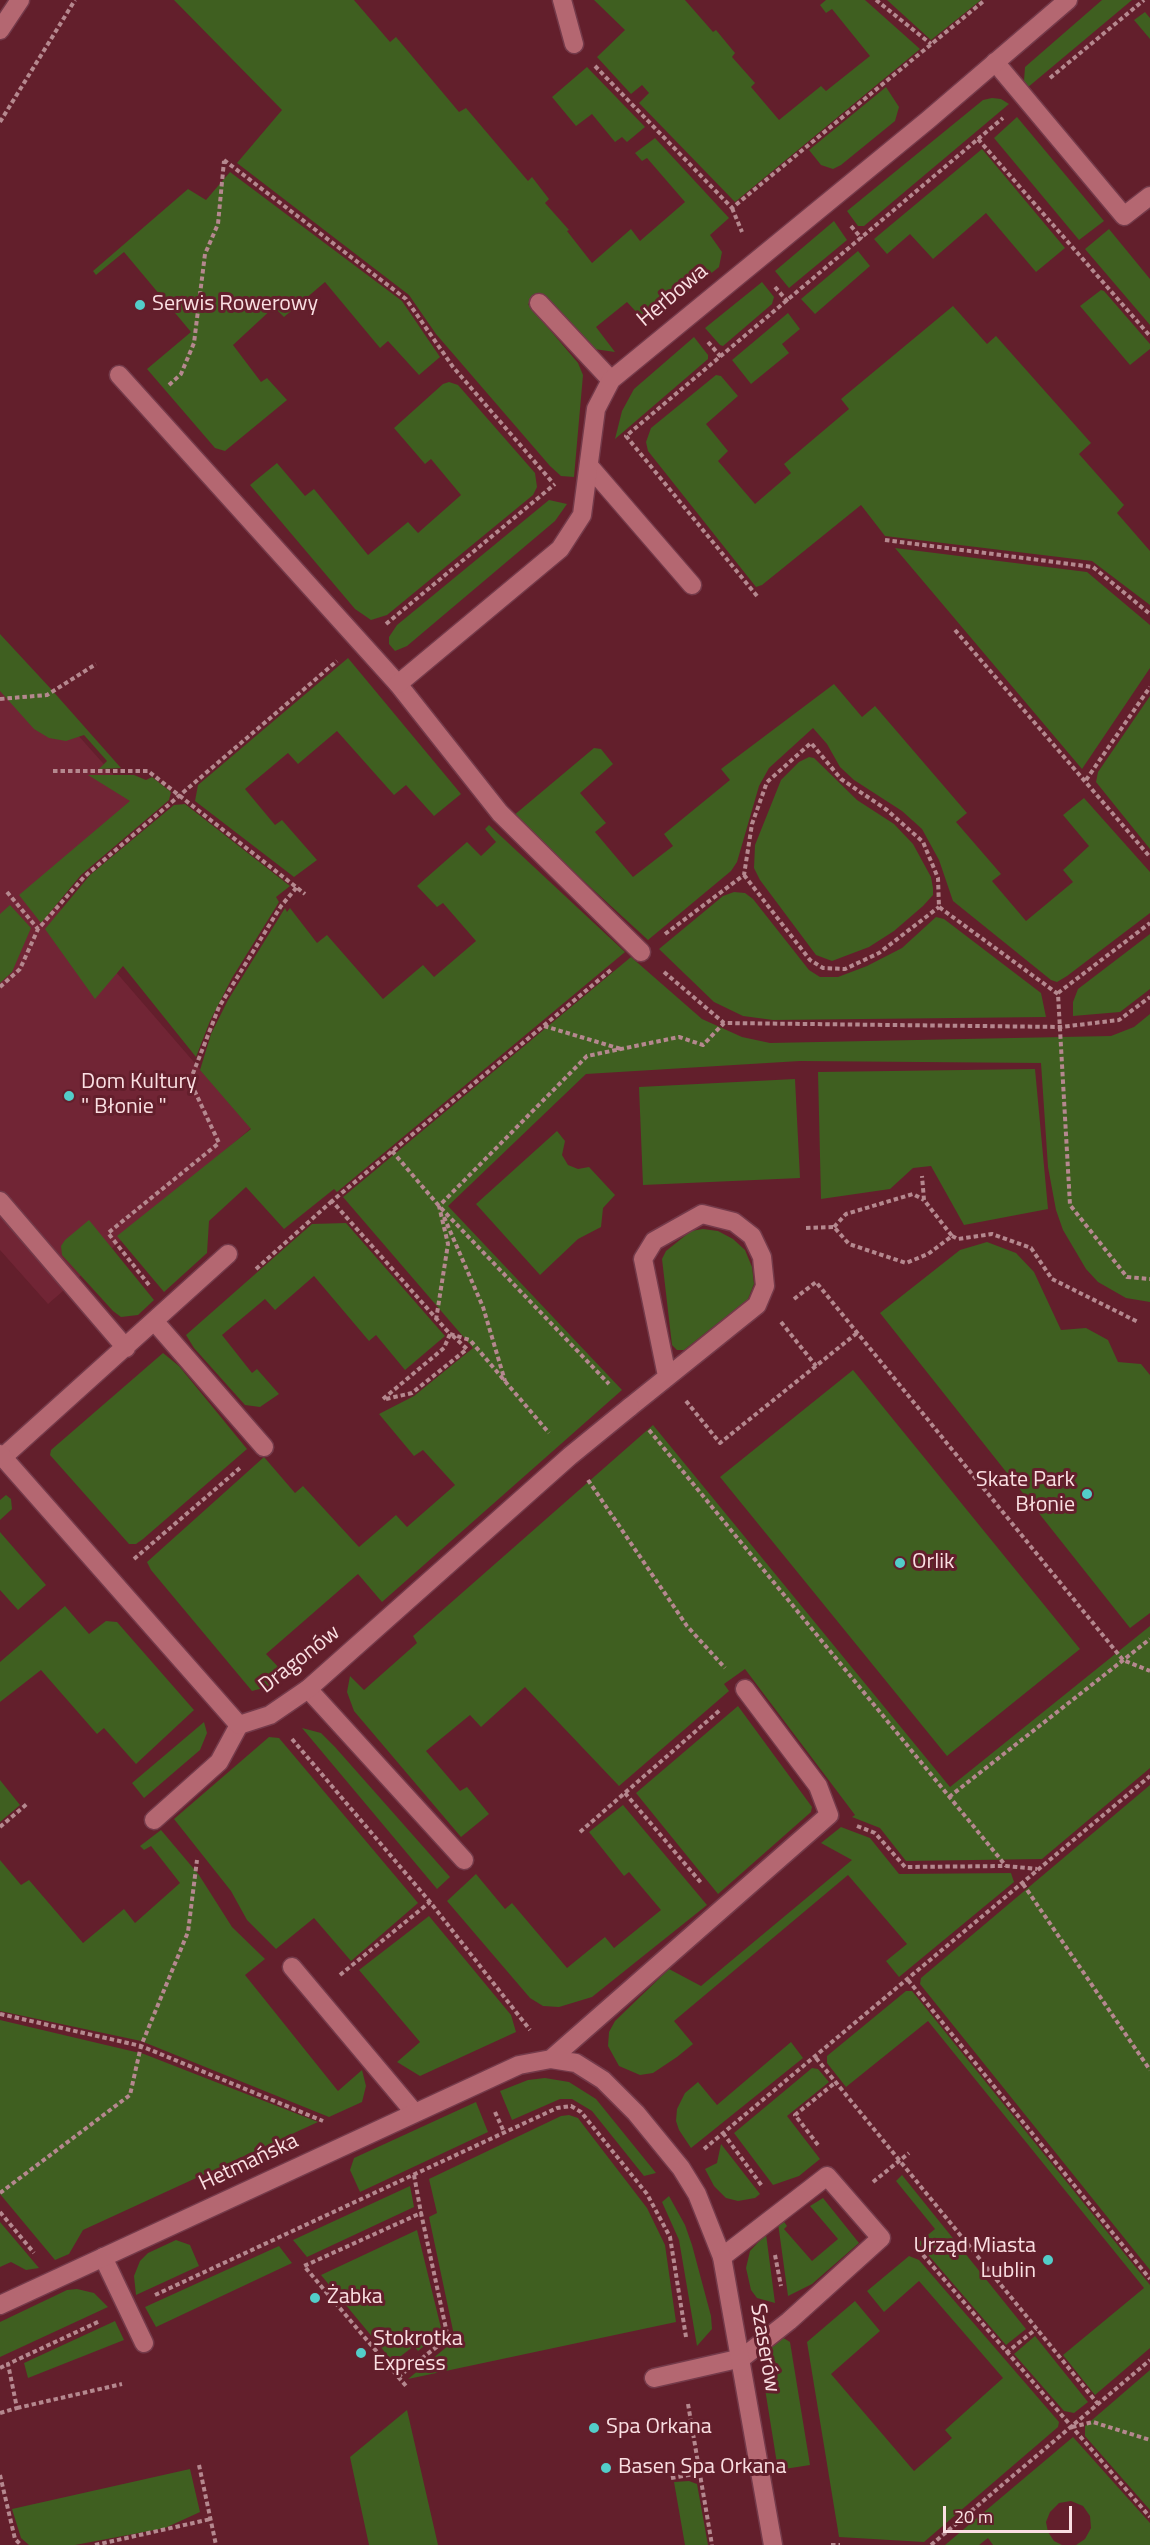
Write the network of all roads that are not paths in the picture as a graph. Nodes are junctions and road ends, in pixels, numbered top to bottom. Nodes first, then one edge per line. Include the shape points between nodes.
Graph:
1 (20, 0) edge
2 (562, 0) edge
3 (1068, 0) edge
4 (0, 30) edge
5 (574, 44) road end
6 (995, 62) junction
7 (1150, 196) edge
8 (539, 303) dead end
9 (119, 375) dead end
10 (611, 380) junction
11 (590, 467) junction
12 (692, 585) dead end
13 (398, 684) junction
14 (641, 952) road end
15 (0, 1201) edge
16 (228, 1254) dead end
17 (155, 1323) junction
18 (126, 1348) junction
19 (667, 1376) junction
20 (264, 1447) road end
21 (2, 1455) edge
22 (308, 1689) junction
23 (745, 1689) road end
24 (239, 1725) junction
25 (154, 1820) dead end
26 (464, 1860) dead end
27 (292, 1967) dead end
28 (551, 2059) junction
29 (414, 2112) junction
30 (104, 2256) junction
31 (722, 2257) junction
32 (0, 2305) edge
33 (144, 2343) dead end
34 (742, 2358) junction
35 (654, 2378) dead end
36 (773, 2545) edge

1 - 4 street
2 - 5 street
3 - 6 street, Herbowa
6 - 7 street via 1124,216
6 - 10 street, Herbowa
8 - 10 street
9 - 13 street
10 - 11 street, Herbowa via 596,409
11 - 12 street
11 - 13 street, Herbowa via 582,516 560,549
13 - 14 street via 500,813
15 - 18 street
16 - 17 street
17 - 18 street
17 - 20 street
18 - 21 street
19 - 19 street, Dragonów via 757,1305 761,1296 765,1286 762,1257 752,1236 734,1222 702,1214 654,1241 643,1260
19 - 22 street, Dragonów via 570,1456
21 - 24 street
22 - 24 street, Dragonów via 270,1715
22 - 26 street
23 - 28 street via 818,1786 829,1815
24 - 25 street via 219,1762
27 - 29 street
28 - 29 street, Hetmańska via 519,2065
28 - 31 street, Szaserów via 576,2063 603,2080 636,2114 681,2168
29 - 30 street, Hetmańska
30 - 32 street, Hetmańska
30 - 33 street
31 - 34 street, Szaserów
31 - 34 street via 827,2176 881,2238
34 - 35 street
34 - 36 street, Szaserów

